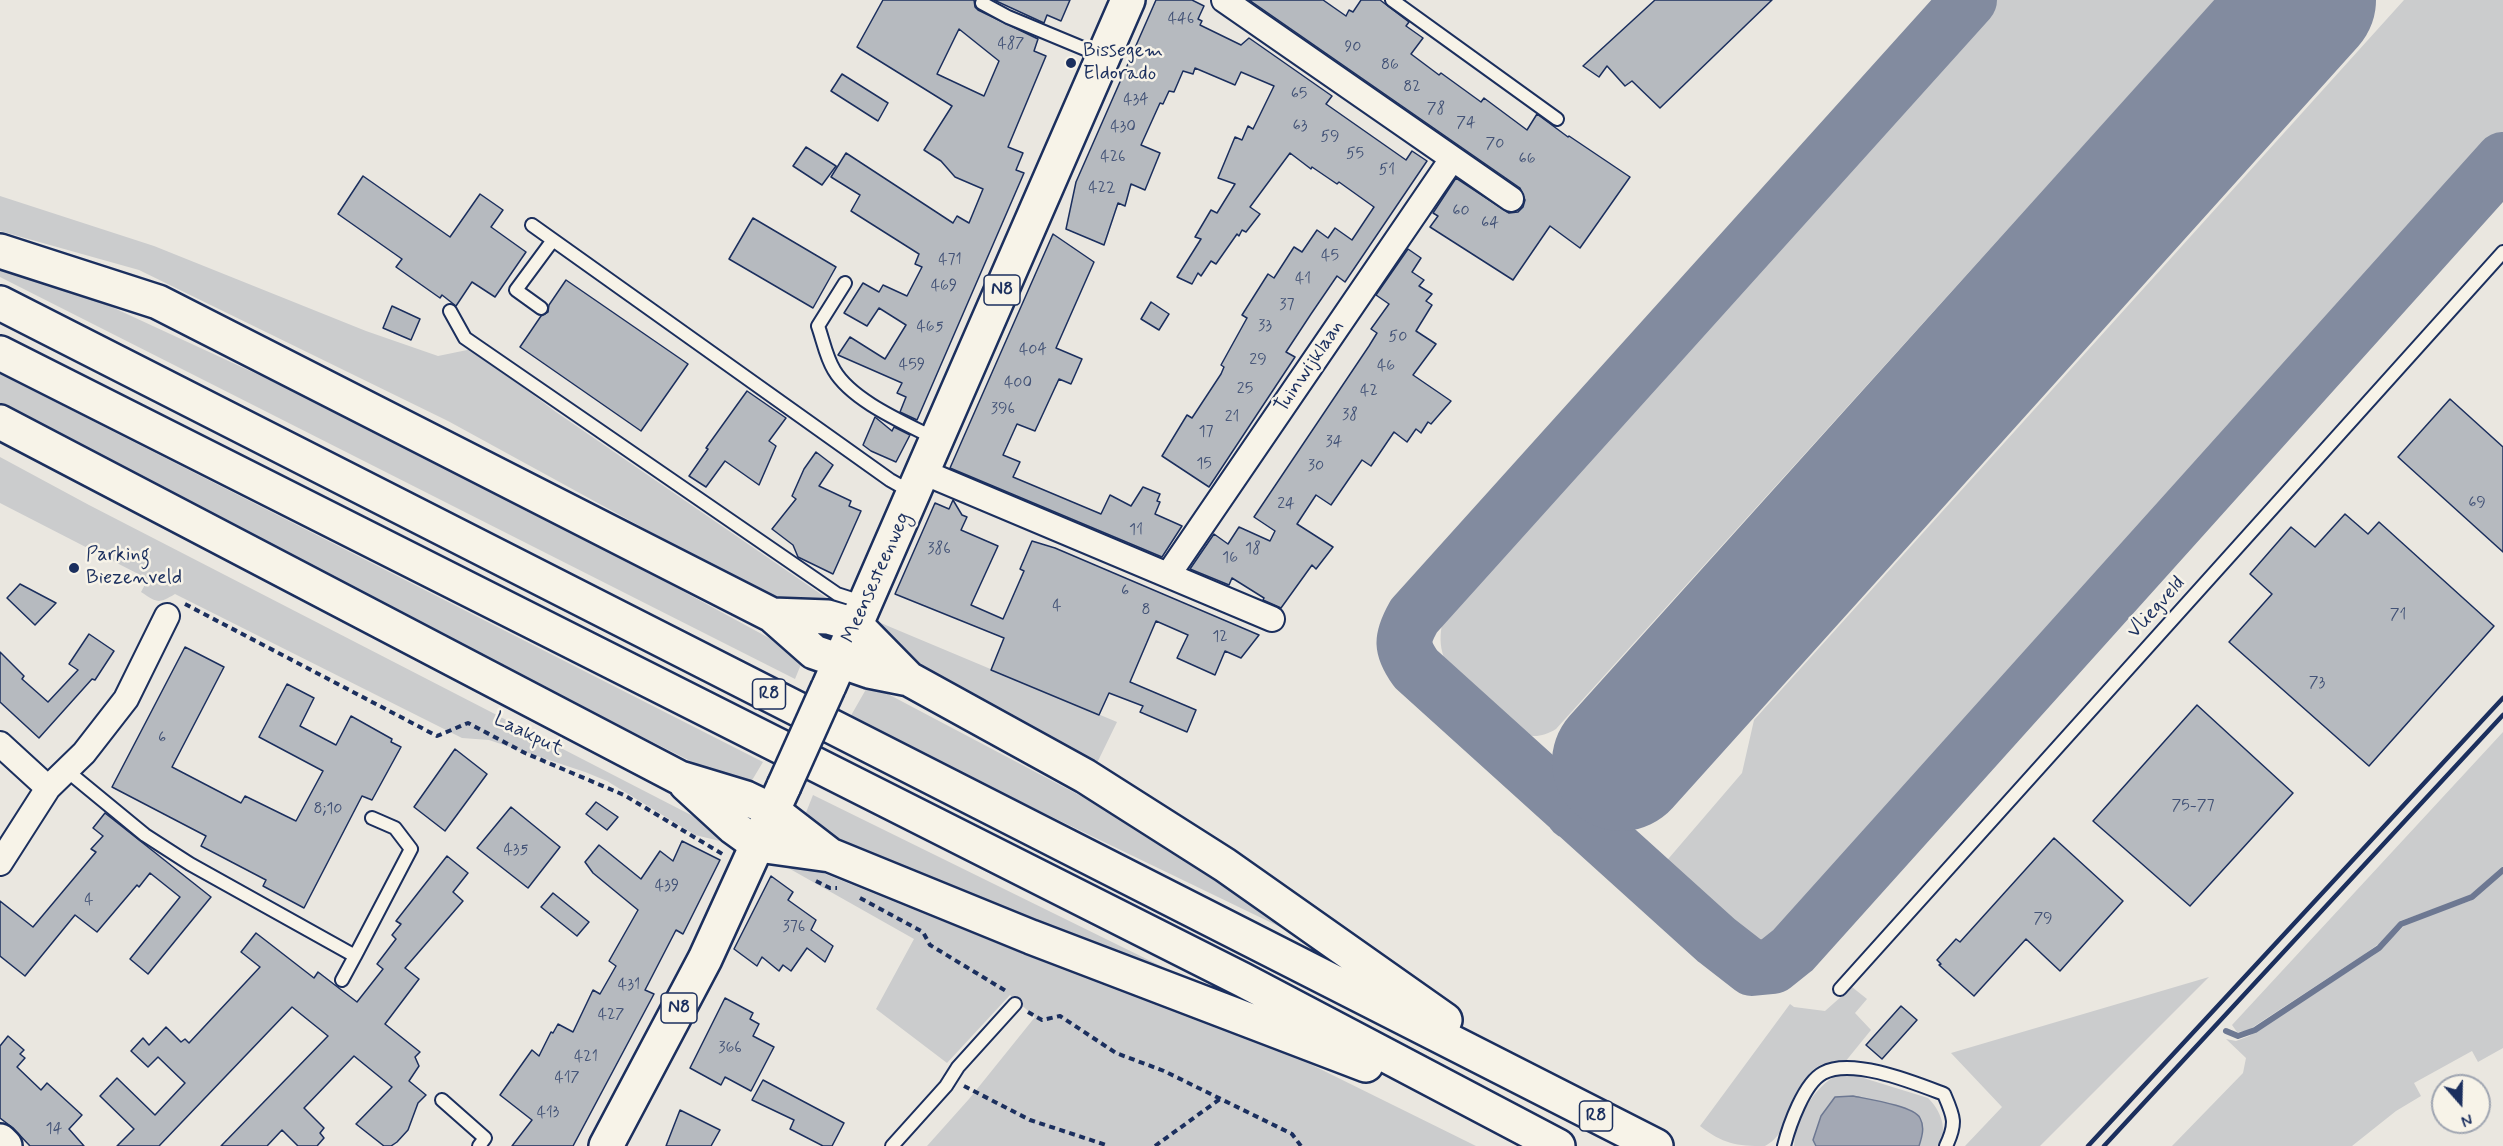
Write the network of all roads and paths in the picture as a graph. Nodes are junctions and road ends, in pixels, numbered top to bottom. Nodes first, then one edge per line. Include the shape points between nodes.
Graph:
1 (1128, 0) edge
2 (1224, 0) edge
3 (1392, 0) edge
4 (982, 3) dead end
5 (1103, 57) junction
6 (1557, 119) dead end
7 (1452, 159) junction
8 (1511, 199) dead end
9 (532, 225) dead end
10 (553, 240) junction
11 (0, 251) edge
12 (2503, 252) edge
13 (845, 283) dead end
14 (0, 303) edge
15 (541, 308) dead end
16 (450, 311) dead end
17 (0, 353) edge
18 (0, 422) edge
19 (937, 440) junction
20 (919, 483) junction
21 (1167, 574) junction
22 (861, 614) junction
23 (772, 615) junction
24 (167, 616) joint
25 (1272, 619) dead end
26 (834, 675) junction
27 (909, 679) junction
28 (0, 744) edge
29 (66, 770) junction
30 (680, 778) junction
31 (48, 788) junction
32 (778, 798) junction
33 (372, 818) dead end
34 (752, 856) junction
35 (0, 863) edge
36 (820, 867) junction
37 (842, 888) dead end
38 (852, 894) dead end
39 (355, 956) junction
40 (342, 980) dead end
41 (1840, 989) dead end
42 (1015, 1004) junction
43 (952, 1078) junction
44 (1536, 1086) junction
45 (1220, 1099) junction
46 (442, 1100) dead end
47 (1499, 1116) junction
48 (0, 1141) edge
49 (609, 1145) edge
50 (1099, 1145) edge
51 (5, 1146) edge
52 (479, 1146) edge
53 (892, 1146) edge
54 (1109, 1146) edge
55 (1155, 1146) edge
56 (1300, 1146) edge
57 (1558, 1146) edge
58 (1656, 1146) edge
59 (1784, 1146) edge
60 (1946, 1146) edge

1 - 5 main road, Meensesteenweg / N8
2 - 7 street
3 - 6 lane
4 - 5 lane
5 - 19 main road, Meensesteenweg / N8
7 - 8 street
7 - 21 street, Tuinwijklaan
9 - 10 lane
10 - 15 lane via 516,290
10 - 20 lane via 890,480
11 - 23 main road via 158,302
12 - 41 lane, Vliegveld
13 - 19 lane via 818,326 832,368 840,380 878,410
14 - 44 main road, R8
16 - 22 lane via 465,338
17 - 47 main road, R8 via 1243,980
18 - 30 main road
19 - 20 main road, Meensesteenweg / N8
20 - 21 street
20 - 22 main road, Meensesteenweg / N8
21 - 25 street
22 - 23 main road
22 - 26 main road, Meensesteenweg / N8
22 - 27 main road
23 - 26 main road
24 - 29 street via 126,699
24 - 34 path, Laakput via 184,603 436,736 468,723 525,753 624,795 685,834
26 - 27 main road
26 - 32 main road, Meensesteenweg / N8, bridge
27 - 44 main road via 1085,776 1225,865
28 - 31 street
29 - 31 street
29 - 39 lane via 144,835
30 - 32 main road via 746,798
30 - 34 main road via 733,827
31 - 35 street
32 - 34 main road, Meensesteenweg / N8
32 - 36 main road
33 - 39 lane via 395,828 411,849
34 - 36 main road
34 - 49 main road, Meensesteenweg / N8 via 705,959
36 - 37 path via 830,888
36 - 47 main road via 1031,938
38 - 42 path via 923,932 930,945 1006,989
39 - 40 lane
42 - 43 lane
42 - 45 path via 1042,1020 1060,1016 1116,1053
43 - 50 path via 1012,1113
43 - 53 lane
44 - 58 main road, R8
45 - 55 path
45 - 56 path via 1292,1134
46 - 52 lane via 485,1138
47 - 57 main road, R8
48 - 51 main road
50 - 54 path
59 - 60 lane via 1810,1086 1821,1074 1839,1066 1892,1075 1944,1094 1954,1116 1954,1129

